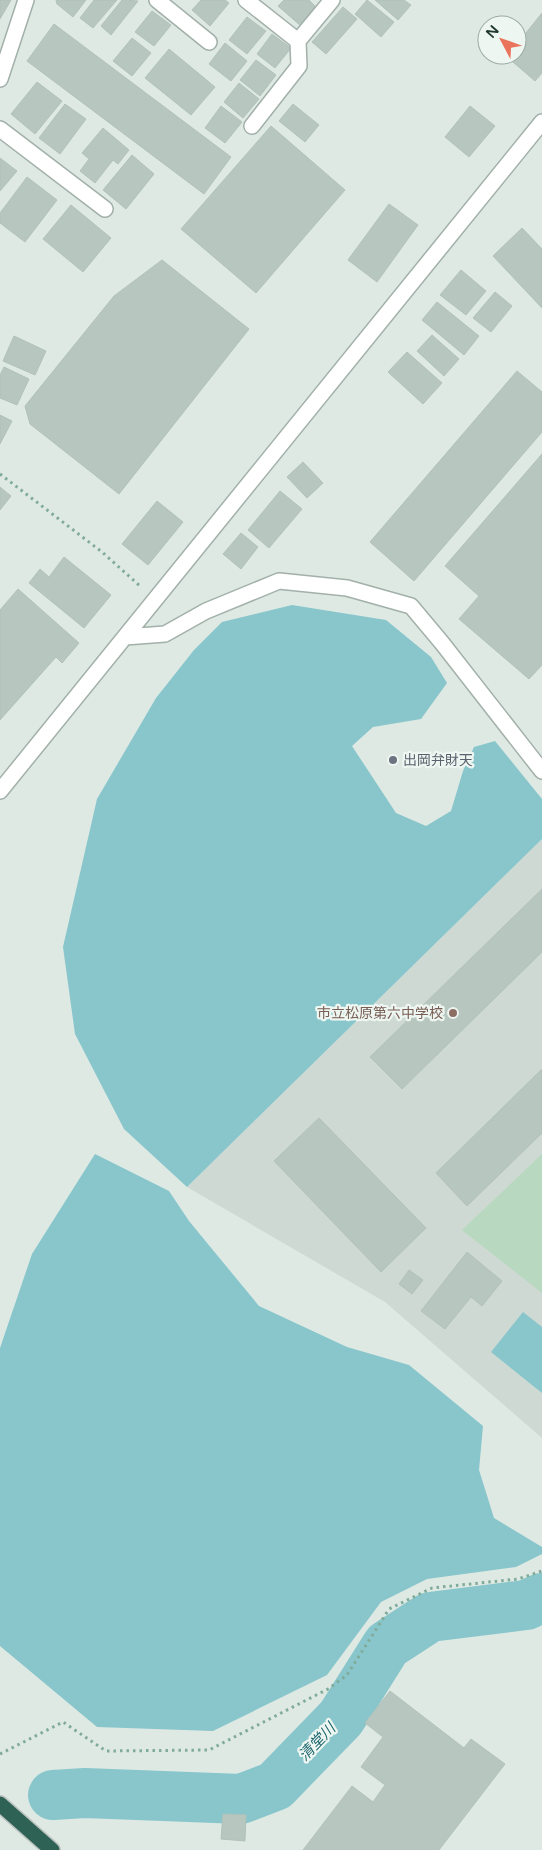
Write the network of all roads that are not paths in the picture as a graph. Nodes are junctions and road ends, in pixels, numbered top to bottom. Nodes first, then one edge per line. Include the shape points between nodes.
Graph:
1 (26, 0) edge
2 (157, 0) edge
3 (246, 0) edge
4 (332, 0) edge
5 (298, 41) junction
6 (209, 42) dead end
7 (0, 78) edge
8 (542, 122) edge
9 (252, 126) dead end
10 (0, 129) edge
11 (105, 209) dead end
12 (125, 637) junction
13 (542, 771) edge
14 (0, 791) edge
15 (0, 1804) edge
16 (52, 1850) edge

1 - 7 street
2 - 6 street
3 - 5 street
4 - 5 street
5 - 9 street via 299,66
8 - 12 street
10 - 11 street
12 - 13 street via 166,634 206,611 279,581 347,588 411,606
12 - 14 street
15 - 16 highway

